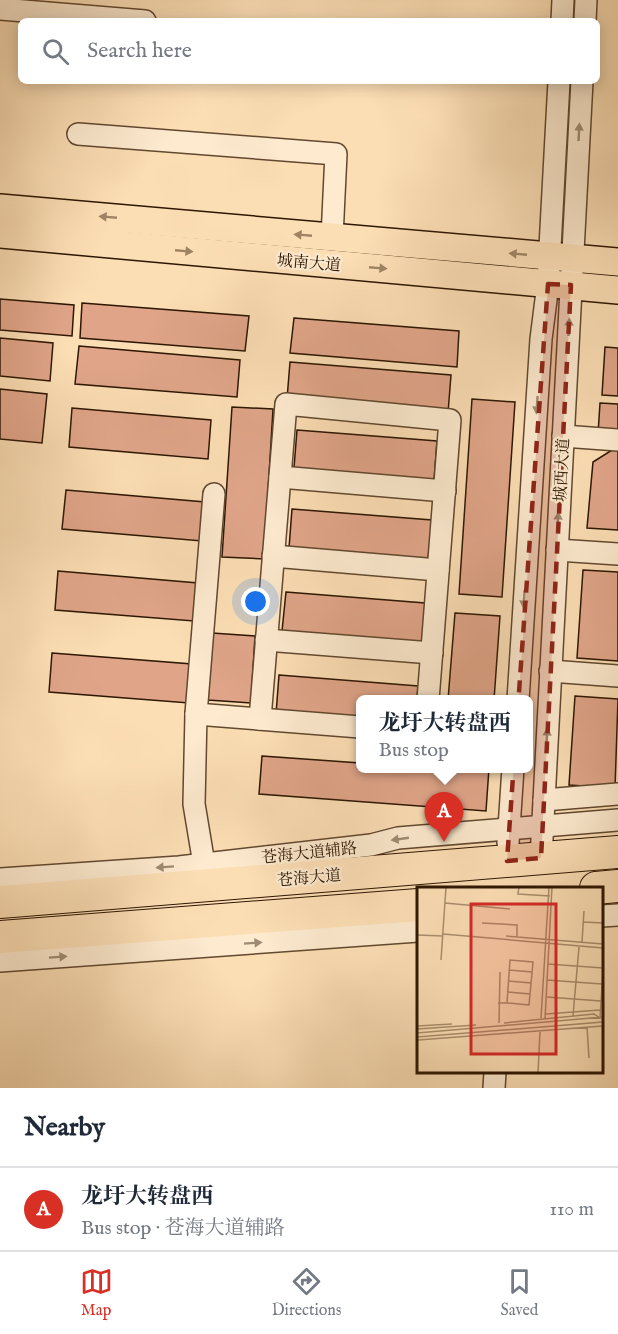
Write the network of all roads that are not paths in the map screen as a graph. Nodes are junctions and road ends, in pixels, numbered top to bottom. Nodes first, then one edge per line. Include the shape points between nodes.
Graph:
1 (563, 0) edge
2 (586, 0) edge
3 (0, 9) edge
4 (109, 18) edge
5 (562, 18) edge
6 (585, 18) edge
7 (559, 84) edge
8 (582, 84) edge
9 (78, 134) dead end
10 (0, 208) edge
11 (0, 234) edge
12 (332, 237) junction
13 (561, 258) junction
14 (618, 262) edge
15 (560, 285) junction
16 (618, 290) edge
17 (563, 436) junction
18 (618, 440) edge
19 (280, 477) junction
20 (444, 490) junction
21 (214, 494) dead end
22 (557, 550) junction
23 (618, 554) edge
24 (273, 556) junction
25 (438, 570) junction
26 (266, 639) junction
27 (432, 653) junction
28 (550, 671) junction
29 (618, 676) edge
30 (428, 695) edge
31 (518, 695) edge
32 (196, 714) junction
33 (260, 719) junction
34 (356, 727) edge
35 (513, 773) edge
36 (618, 794) edge
37 (544, 800) junction
38 (618, 820) edge
39 (542, 826) junction
40 (509, 829) junction
41 (618, 852) edge
42 (541, 858) junction
43 (507, 861) junction
44 (204, 864) junction
45 (2, 884) edge
46 (618, 886) edge
47 (603, 887) edge
48 (417, 905) edge
49 (618, 915) edge
50 (603, 916) edge
51 (417, 932) edge
52 (0, 937) edge
53 (0, 961) edge
54 (495, 1073) edge
55 (494, 1088) edge

1 - 5 street
2 - 6 street
3 - 4 street
7 - 13 street, 城西大道
13 -> 8 street, 城西大道
9 - 12 street via 336,154
12 -> 10 main road, 城南大道
11 -> 15 main road, 城南大道
13 -> 12 main road, 城南大道
13 - 14 main road, 城南大道
13 - 15 street, 城西大道
15 - 16 main road, 城南大道
17 -> 15 street, 城西大道
15 -> 31 street, 城西大道 via 541,339
17 - 18 street
22 -> 17 street, 城西大道
19 - 20 street
19 - 20 street via 286,404 450,420
19 - 24 street
20 - 25 street
21 - 32 street
22 - 23 street
22 - 28 street, 城西大道
24 - 25 street
24 - 26 street
25 - 27 street
26 - 27 street
26 - 33 street
27 - 30 street
28 - 29 street
37 -> 28 street, 城西大道
32 - 33 street
32 - 44 street via 194,804
33 - 34 street
35 - 40 street
36 - 37 street
37 - 39 street, 城西大道
38 - 39 street, 苍海大道辅路
39 - 40 street, 苍海大道辅路
39 - 42 street, 城西大道
40 - 43 street
40 -> 44 street, 苍海大道辅路 via 398,838 371,845
41 - 42 highway, 苍海大道
42 - 43 highway, 苍海大道
43 - 45 highway, 苍海大道
44 -> 45 street, 苍海大道辅路
46 - 47 highway
48 - 52 highway
49 - 50 street
53 -> 51 street
54 - 55 street

